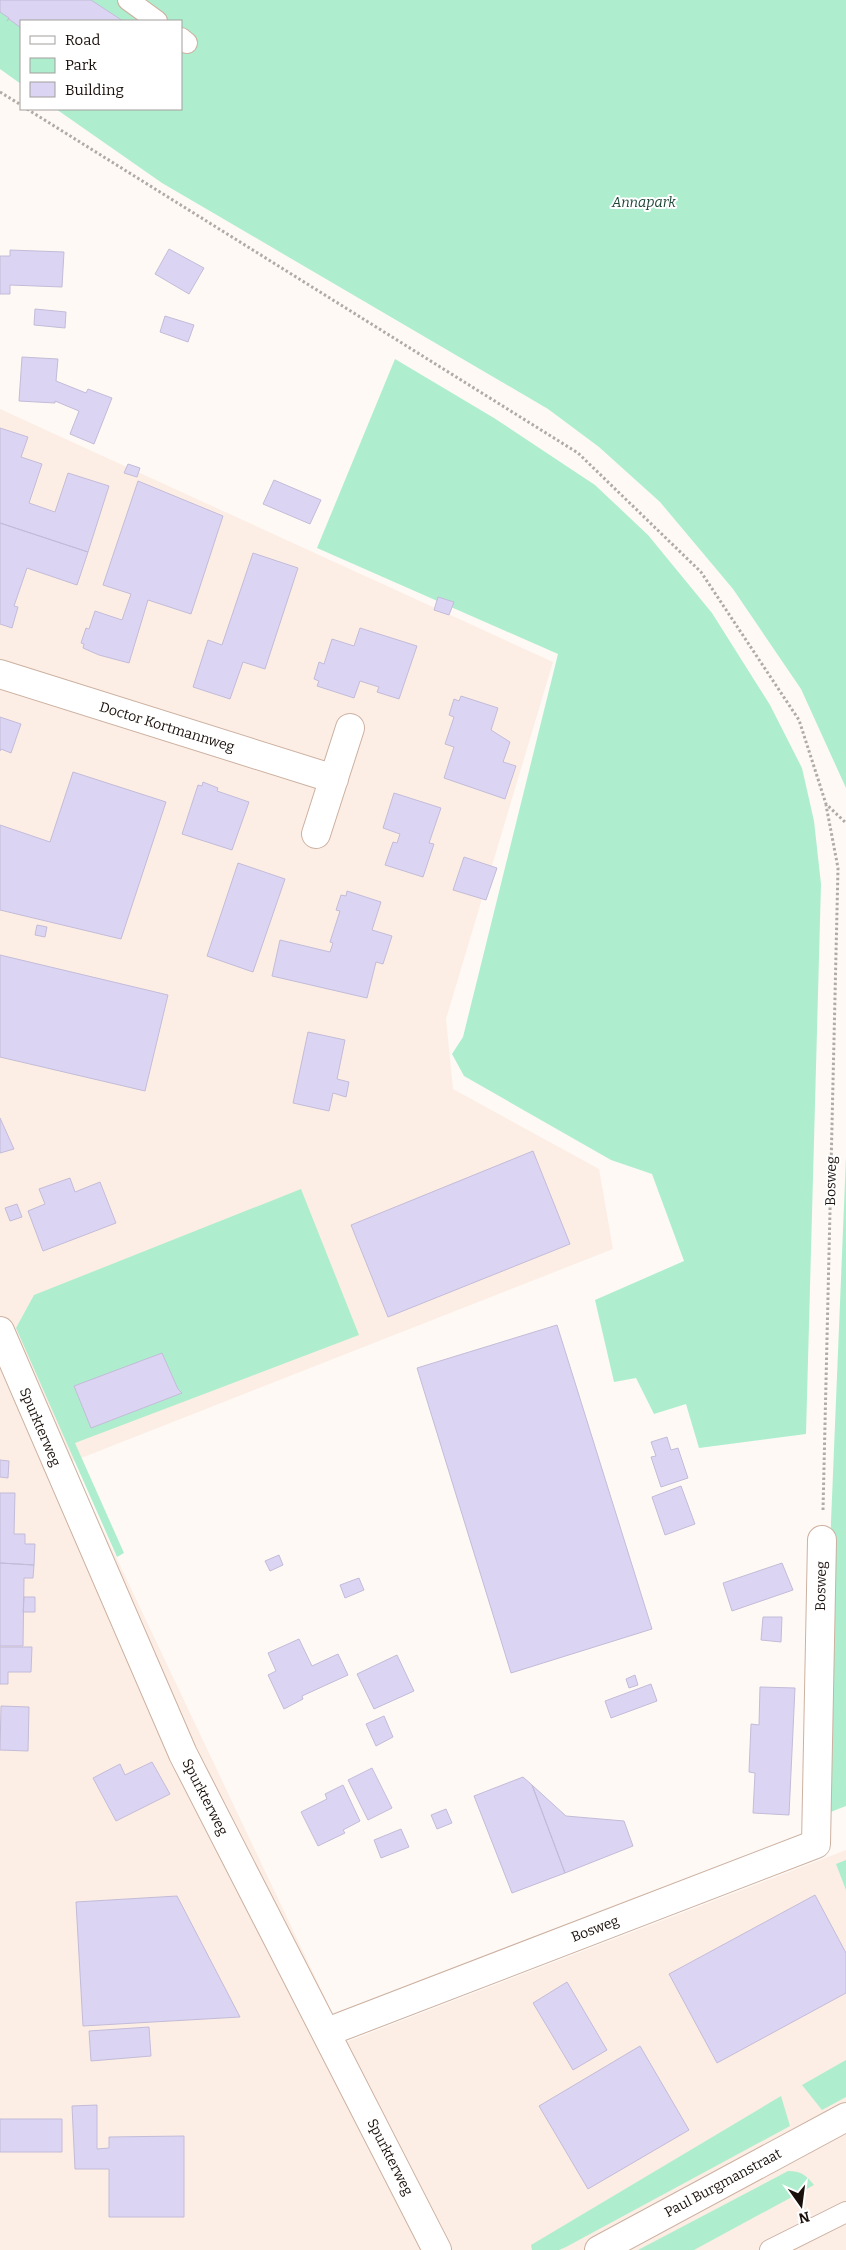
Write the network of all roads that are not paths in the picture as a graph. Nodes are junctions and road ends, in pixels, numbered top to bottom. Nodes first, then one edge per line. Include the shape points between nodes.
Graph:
1 (128, 0) edge
2 (156, 20) edge
3 (0, 674) edge
4 (350, 728) dead end
5 (334, 779) junction
6 (316, 834) dead end
7 (0, 1331) edge
8 (822, 1540) road end
9 (327, 2032) junction
10 (846, 2117) edge
11 (846, 2212) edge
12 (437, 2250) edge
13 (599, 2250) edge
14 (770, 2250) edge

1 - 2 lane
3 - 5 street, Doctor Kortmannweg
4 - 5 street
5 - 6 street
7 - 9 street, Spurkterweg via 183,1754
8 - 9 street, Bosweg via 816,1844
9 - 12 street, Spurkterweg
10 - 13 street, Paul Burgmanstraat
11 - 14 lane

